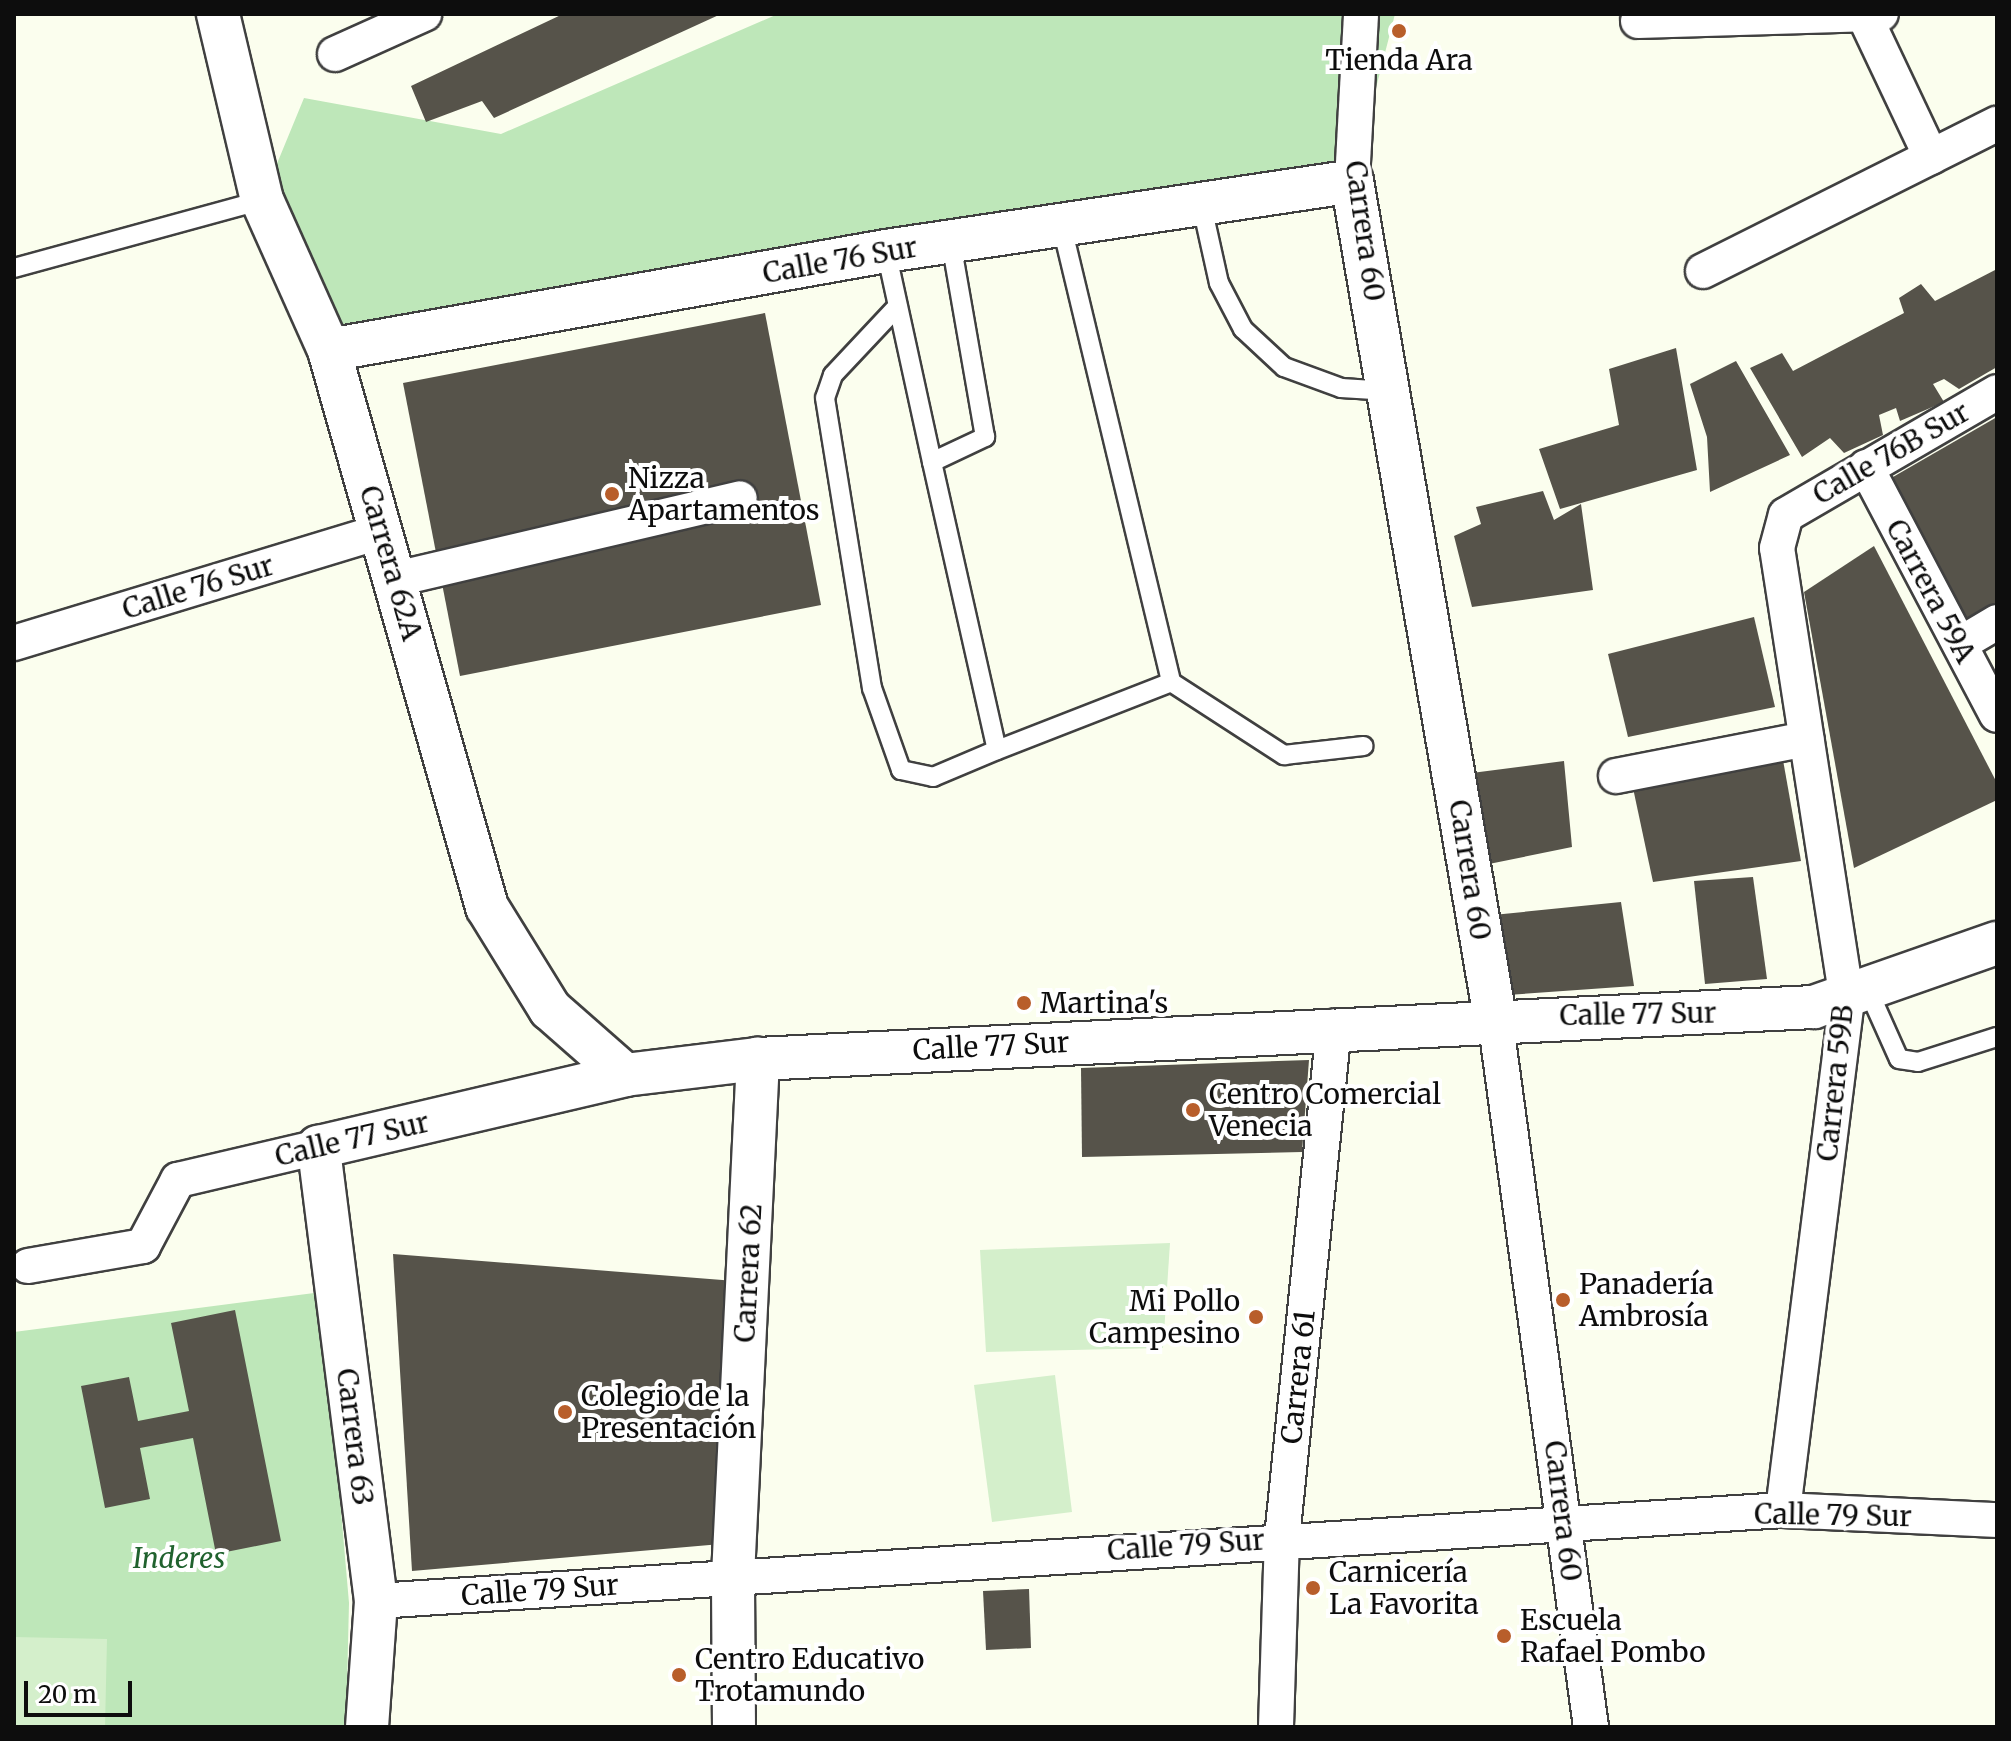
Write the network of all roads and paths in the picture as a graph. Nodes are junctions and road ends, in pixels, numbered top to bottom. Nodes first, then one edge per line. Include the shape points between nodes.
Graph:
1 (218, 14) edge
2 (424, 14) edge
3 (1361, 14) edge
4 (1873, 15) edge
5 (1638, 21) dead end
6 (335, 54) dead end
7 (1997, 124) edge
8 (1931, 157) junction
9 (1352, 181) junction
10 (262, 200) junction
11 (1201, 202) junction
12 (1061, 223) junction
13 (951, 242) junction
14 (886, 251) junction
15 (14, 268) edge
16 (1703, 271) dead end
17 (894, 310) junction
18 (329, 350) junction
19 (1390, 391) junction
20 (1997, 392) edge
21 (932, 462) junction
22 (1866, 467) junction
23 (740, 498) dead end
24 (1786, 515) joint
25 (383, 531) junction
26 (396, 579) junction
27 (1997, 622) edge
28 (14, 643) edge
29 (1960, 644) junction
30 (1171, 682) junction
31 (1997, 715) edge
32 (1806, 739) junction
33 (1363, 746) dead end
34 (997, 750) junction
35 (1616, 776) dead end
36 (1997, 943) edge
37 (1858, 996) junction
38 (1495, 1018) junction
39 (1334, 1027) junction
40 (1997, 1037) edge
41 (758, 1059) junction
42 (625, 1075) junction
43 (319, 1147) junction
44 (28, 1266) dead end
45 (1783, 1510) junction
46 (1997, 1520) edge
47 (1565, 1522) junction
48 (1282, 1538) junction
49 (733, 1576) junction
50 (376, 1601) junction
51 (367, 1727) edge
52 (734, 1727) edge
53 (1276, 1727) edge
54 (1591, 1727) edge

1 - 10 street, Carrera 62A
2 - 6 street
3 - 9 street, Carrera 60
4 - 5 street
4 - 8 street
7 - 8 street
8 - 16 street
9 - 11 street, Calle 76 Sur
9 - 19 street, Carrera 60
10 - 15 lane
10 - 18 street, Carrera 62A
11 - 12 street, Calle 76 Sur
11 - 19 lane via 1219,283 1243,329 1284,367 1341,388
12 - 13 street, Calle 76 Sur
12 - 30 lane
13 - 14 street, Calle 76 Sur
13 - 21 lane via 985,437
14 - 17 lane
14 - 18 street, Calle 76 Sur
17 - 21 lane
17 - 34 lane via 833,375 825,398 872,688 901,770 933,777
18 - 25 street, Carrera 62A
19 - 38 street, Carrera 60
20 - 22 street, Calle 76B Sur
21 - 34 lane
22 - 24 street, Calle 76B Sur
22 - 29 street, Carrera 59A
23 - 26 street
24 - 32 street, Carrera 59B via 1777,548
25 - 26 street, Carrera 62A
25 - 28 street, Calle 76 Sur
26 - 42 street, Carrera 62A via 487,907 550,1009
27 - 29 street
29 - 31 street, Carrera 59A
30 - 33 lane via 1284,755
30 - 34 lane
32 - 35 street
32 - 37 street, Carrera 59B
36 - 37 street, Calle 77 Sur
37 - 38 street, Calle 77 Sur via 1769,1011
37 - 40 lane via 1899,1059 1918,1062
37 - 45 street, Carrera 59B
38 - 39 street, Calle 77 Sur
38 - 47 street, Carrera 60
39 - 41 street, Calle 77 Sur
39 - 48 street, Carrera 61
41 - 42 street, Calle 77 Sur
41 - 49 street, Carrera 62
42 - 43 street, Calle 77 Sur
43 - 44 street, Calle 77 Sur via 178,1180 143,1246
43 - 50 street, Carrera 63
45 - 46 street, Calle 79 Sur
45 - 47 street, Calle 79 Sur
47 - 48 street, Calle 79 Sur
47 - 54 street, Carrera 60
48 - 49 street, Calle 79 Sur
48 - 53 street, Carrera 61
49 - 50 street, Calle 79 Sur
49 - 52 street, Carrera 62
50 - 51 street, Carrera 63

